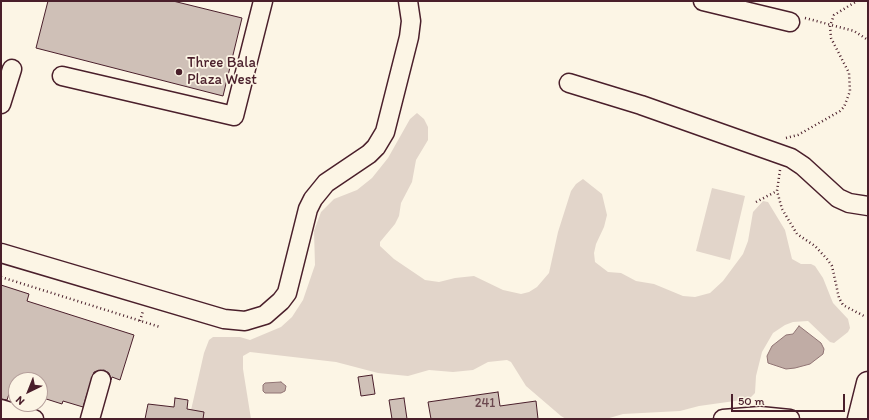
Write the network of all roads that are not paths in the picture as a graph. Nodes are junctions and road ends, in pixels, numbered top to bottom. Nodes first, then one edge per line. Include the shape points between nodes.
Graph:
1 (263, 1) edge
2 (408, 1) edge
3 (704, 1) edge
4 (796, 19) road end
5 (12, 69) dead end
6 (62, 76) dead end
7 (569, 83) dead end
8 (1, 104) edge
9 (865, 207) edge
10 (1, 253) edge
11 (101, 380) dead end
12 (868, 383) edge
13 (1, 409) edge
14 (34, 419) edge
15 (90, 419) edge
16 (723, 419) edge
17 (790, 419) edge
18 (859, 419) edge

1 - 6 street via 234,116
2 - 10 street via 411,16 409,38 385,132 369,154 326,184 313,199 308,209 287,293 265,315 245,321 224,318
3 - 4 street
5 - 8 street
7 - 9 street via 641,105 791,158 838,198
11 - 15 street
12 - 18 main road
13 - 14 street
16 - 17 street via 760,416

